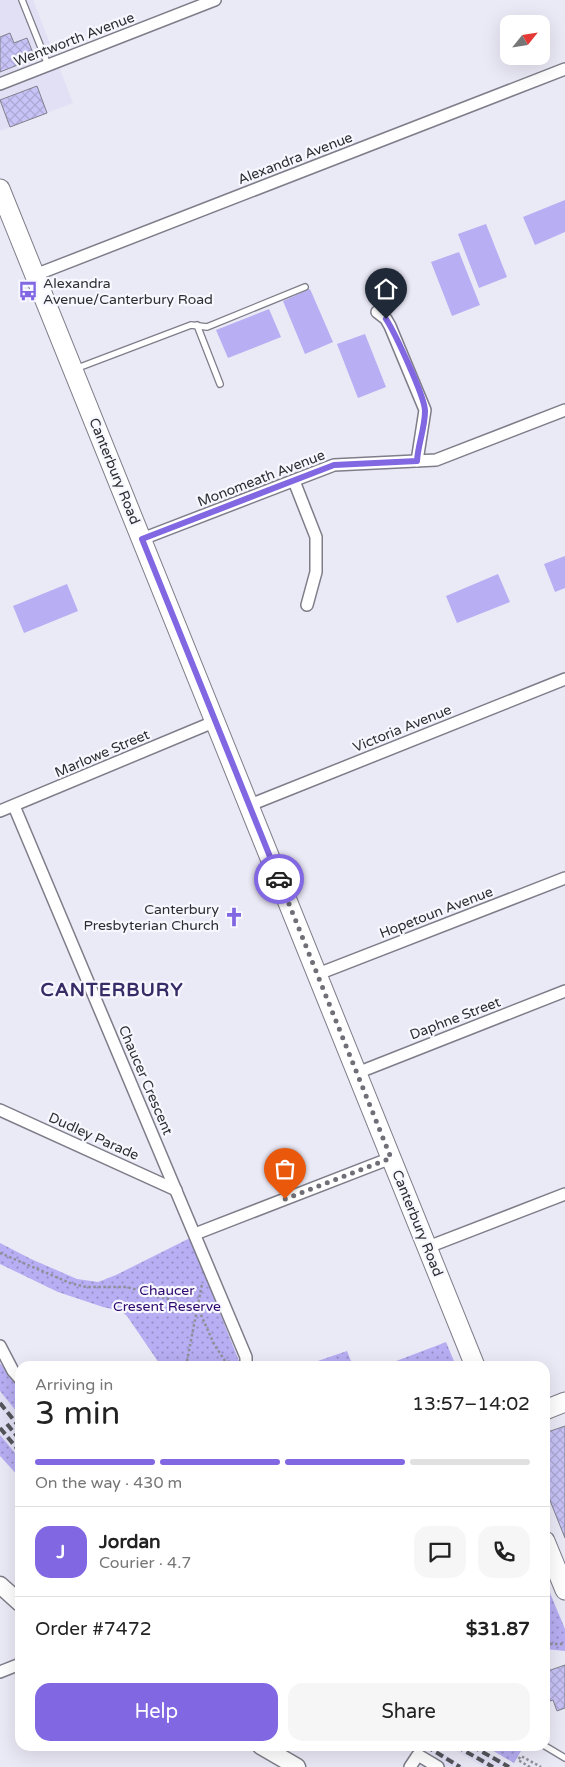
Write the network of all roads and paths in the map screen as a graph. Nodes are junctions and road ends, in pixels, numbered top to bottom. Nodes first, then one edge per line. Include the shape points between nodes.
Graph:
1 (22, 0) edge
2 (215, 0) edge
3 (48, 65) junction
4 (565, 69) edge
5 (0, 84) edge
6 (0, 189) edge
7 (35, 275) junction
8 (305, 287) dead end
9 (377, 312) dead end
10 (197, 326) junction
11 (73, 369) junction
12 (220, 384) dead end
13 (565, 410) edge
14 (417, 461) junction
15 (294, 481) junction
16 (142, 539) junction
17 (307, 605) dead end
18 (565, 679) edge
19 (216, 721) junction
20 (250, 805) junction
21 (14, 806) junction
22 (0, 811) edge
23 (565, 878) edge
24 (318, 974) junction
25 (565, 991) edge
26 (357, 1073) junction
27 (0, 1110) edge
28 (391, 1158) junction
29 (176, 1190) junction
30 (565, 1194) edge
31 (195, 1234) junction
32 (428, 1247) junction
33 (0, 1253) edge
34 (206, 1262) junction
35 (198, 1308) junction
36 (0, 1346) edge
37 (187, 1361) edge
38 (225, 1361) edge
39 (246, 1361) edge
40 (473, 1361) edge
41 (15, 1373) edge
42 (565, 1402) edge
43 (550, 1408) edge
44 (550, 1553) edge
45 (0, 1585) edge
46 (565, 1590) edge
47 (15, 1598) edge
48 (550, 1644) edge
49 (565, 1644) edge
50 (15, 1666) edge
51 (0, 1672) edge
52 (550, 1749) edge
53 (269, 1751) edge
54 (565, 1758) edge
55 (292, 1766) edge
56 (410, 1767) edge
57 (438, 1767) edge
58 (530, 1767) edge
59 (541, 1767) edge

1 - 3 lane
2 - 3 street, Wentworth Avenue
3 - 5 street, Wentworth Avenue
4 - 7 street, Alexandra Avenue
6 - 7 main road, Canterbury Road
7 - 11 main road, Canterbury Road
8 - 10 lane via 207,327
9 - 14 street via 390,326 424,403
10 - 11 lane via 192,324
10 - 12 lane
11 - 16 main road, Canterbury Road
13 - 14 street, Monomeath Avenue via 436,460
14 - 15 street, Monomeath Avenue via 334,465
15 - 16 street, Monomeath Avenue
15 - 17 street via 316,537 316,572
16 - 19 main road, Canterbury Road
18 - 20 street, Victoria Avenue
19 - 20 main road, Canterbury Road
19 - 21 street, Marlowe Street
20 - 24 main road, Canterbury Road
21 - 22 street, Marlowe Street
21 - 29 street, Chaucer Crescent
23 - 24 street, Hopetoun Avenue
24 - 26 main road, Canterbury Road
25 - 26 street, Daphne Street
26 - 28 main road, Canterbury Road
27 - 29 street, Dudley Parade
28 - 31 street
28 - 32 main road, Canterbury Road
29 - 31 street, Chaucer Crescent
30 - 32 street
31 - 34 street, Chaucer Crescent
32 - 40 main road, Canterbury Road
33 - 35 path via 70,1283 86,1287 127,1287
34 - 35 path
34 - 39 street, Chaucer Crescent
35 - 37 path
35 - 38 path
36 - 41 street
42 - 43 main road
44 - 46 main road
45 - 47 street
48 - 49 path
50 - 51 street
52 - 54 lane
53 - 55 street
56 - 57 street via 418,1755
58 - 59 path via 518,1760 521,1756

